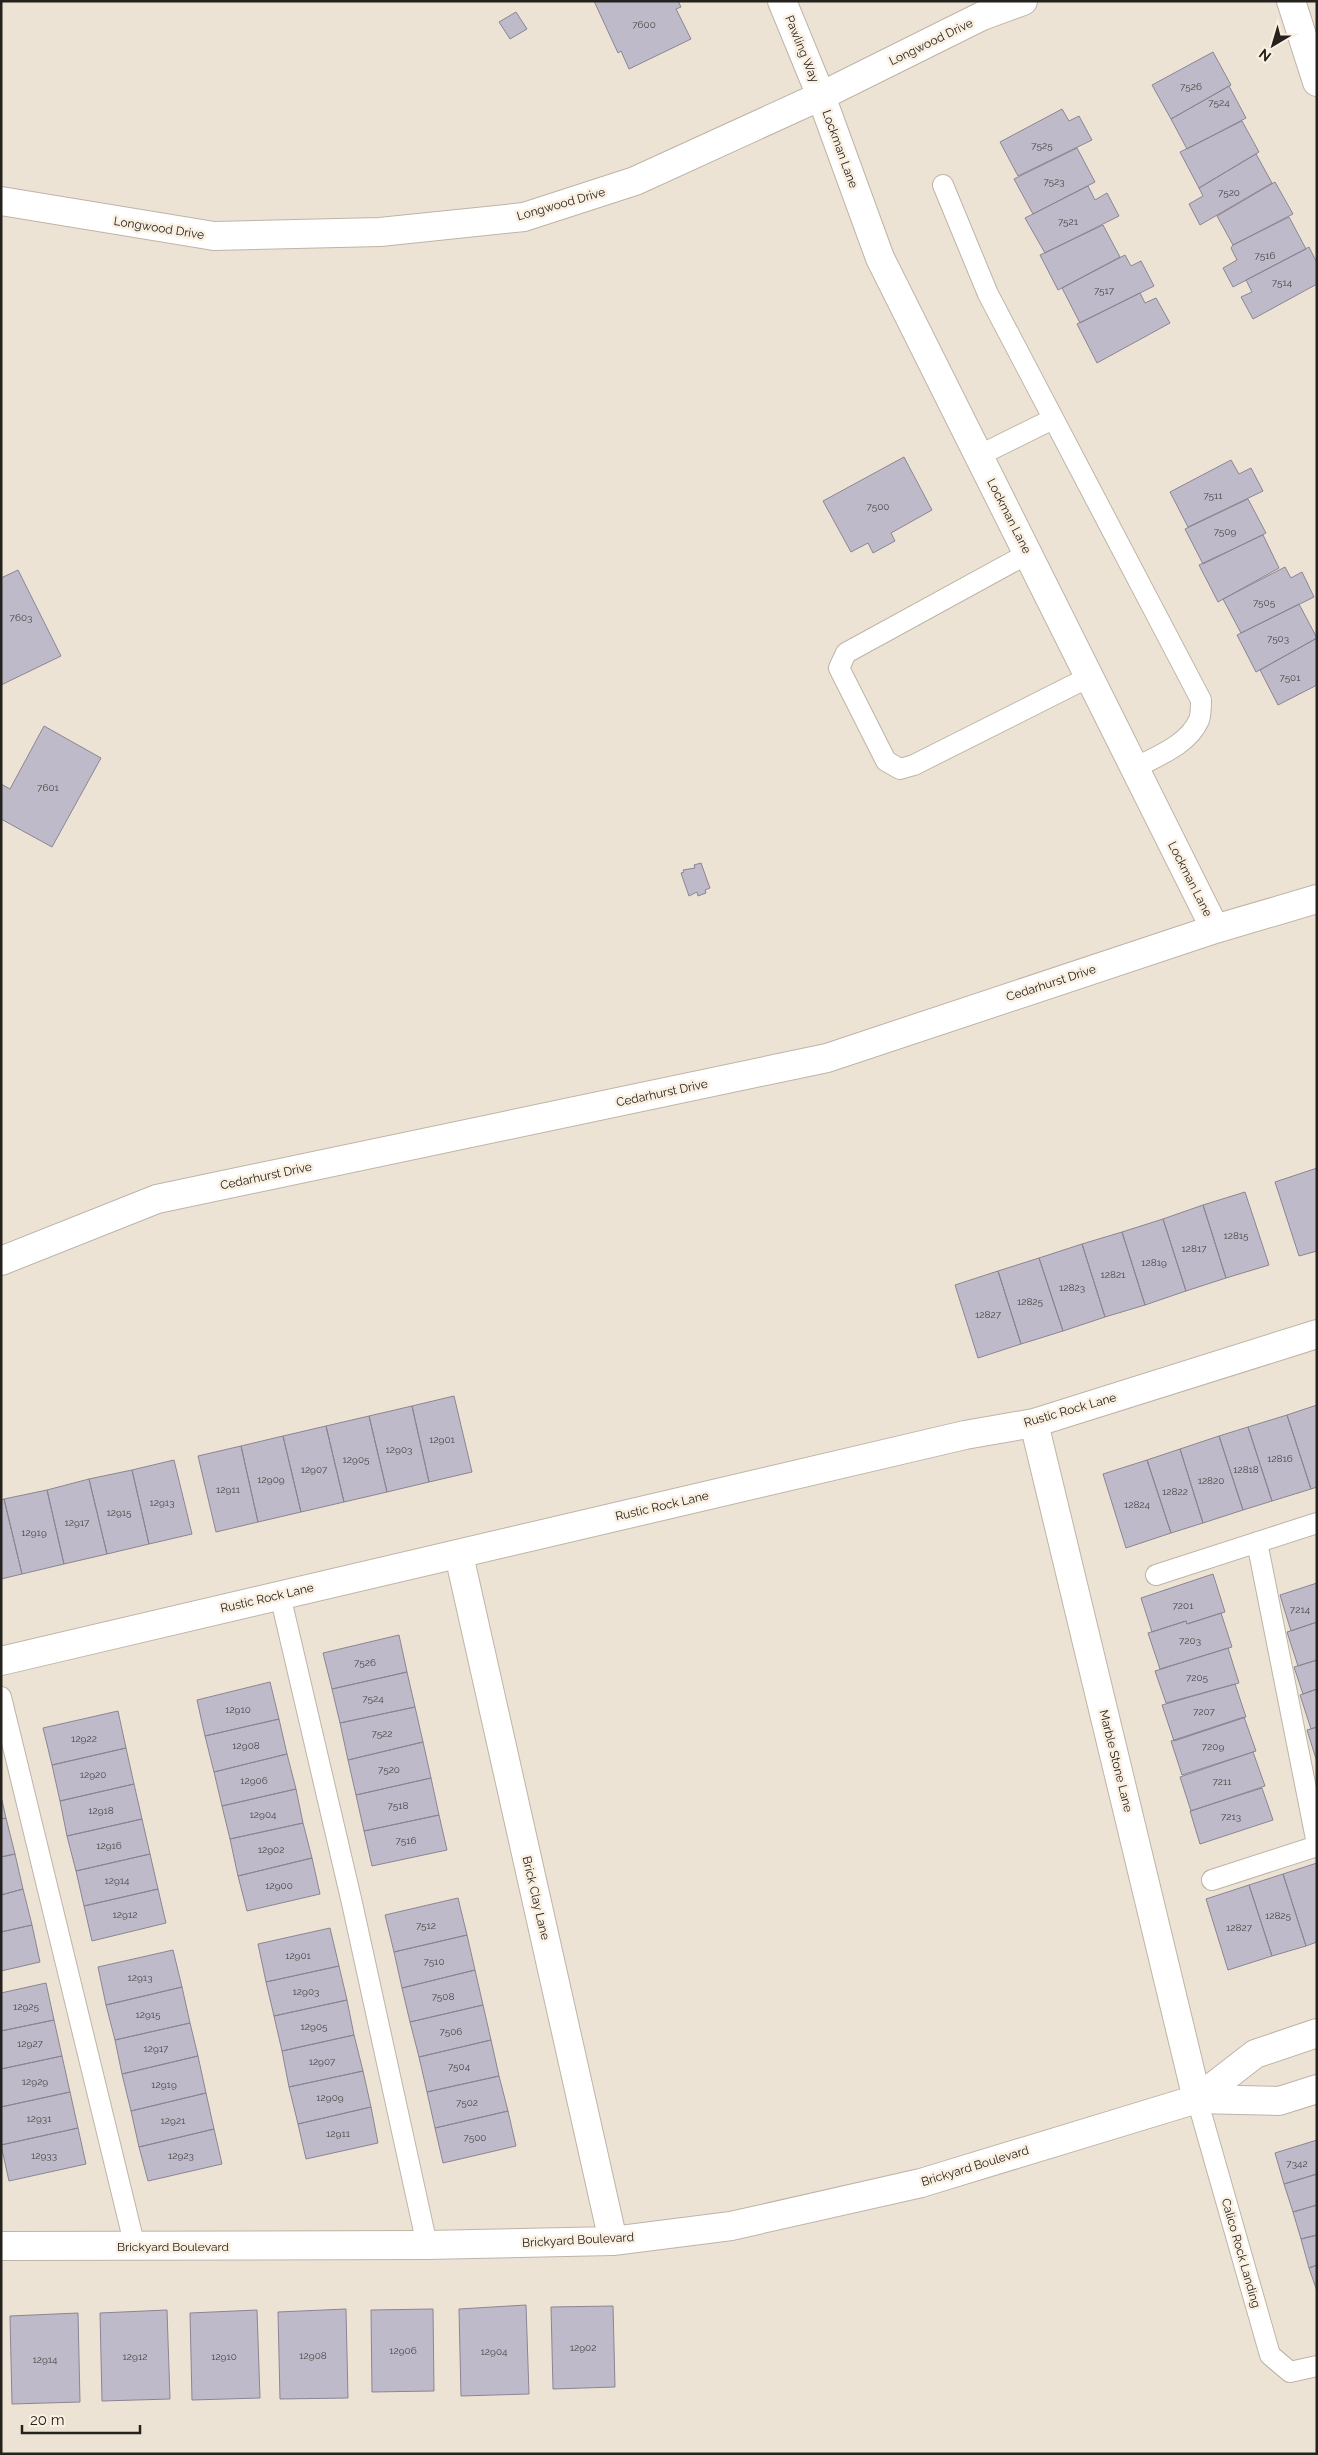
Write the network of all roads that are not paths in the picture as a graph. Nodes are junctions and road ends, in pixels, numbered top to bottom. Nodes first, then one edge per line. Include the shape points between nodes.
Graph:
1 (782, 1) edge
2 (1022, 1) edge
3 (1291, 1) edge
4 (1317, 82) edge
5 (821, 96) junction
6 (943, 185) dead end
7 (1, 201) edge
8 (1053, 419) junction
9 (978, 456) junction
10 (1027, 554) junction
11 (1089, 677) junction
12 (1135, 768) junction
13 (1317, 899) edge
14 (1215, 928) junction
15 (1, 1261) edge
16 (1317, 1334) edge
17 (1034, 1423) junction
18 (1317, 1523) edge
19 (1258, 1542) junction
20 (459, 1555) junction
21 (1156, 1575) dead end
22 (280, 1595) junction
23 (1, 1661) edge
24 (1, 1697) edge
25 (1317, 1845) edge
26 (1212, 1880) dead end
27 (1317, 2033) edge
28 (1317, 2089) edge
29 (1197, 2099) junction
30 (613, 2241) junction
31 (426, 2245) junction
32 (1, 2246) edge
33 (135, 2247) junction
34 (1317, 2366) edge

1 - 5 street, Pawling Way
2 - 5 street, Longwood Drive via 982,16
3 - 4 street
5 - 7 street, Longwood Drive via 635,181 524,217 380,232 214,236
5 - 9 street, Lockman Lane via 880,258
6 - 8 lane via 988,294
8 - 9 lane
8 - 12 lane via 1201,700 1199,720 1188,735 1174,748
9 - 10 street, Lockman Lane
10 - 11 street, Lockman Lane
10 - 11 lane via 846,653 839,668 886,761 900,769 914,765
11 - 12 street, Lockman Lane
12 - 14 street, Lockman Lane
13 - 14 street, Cedarhurst Drive
14 - 15 street, Cedarhurst Drive via 827,1058 157,1199
16 - 17 street, Rustic Rock Lane
17 - 20 street, Rustic Rock Lane via 956,1437
17 - 29 street, Marble Stone Lane
18 - 19 lane
19 - 21 lane
19 - 25 lane
20 - 22 street, Rustic Rock Lane
20 - 30 street, Brick Clay Lane
22 - 23 street, Rustic Rock Lane
22 - 31 lane via 352,1903
24 - 33 lane
25 - 26 lane
27 - 29 street, Brickyard Boulevard via 1255,2054
28 - 29 street, Brickyard Boulevard via 1279,2101
29 - 30 street, Brickyard Boulevard via 922,2183 731,2226
29 - 34 lane, Calico Rock Landing via 1270,2355 1290,2372
30 - 31 street, Brickyard Boulevard
31 - 33 street, Brickyard Boulevard
32 - 33 street, Brickyard Boulevard

